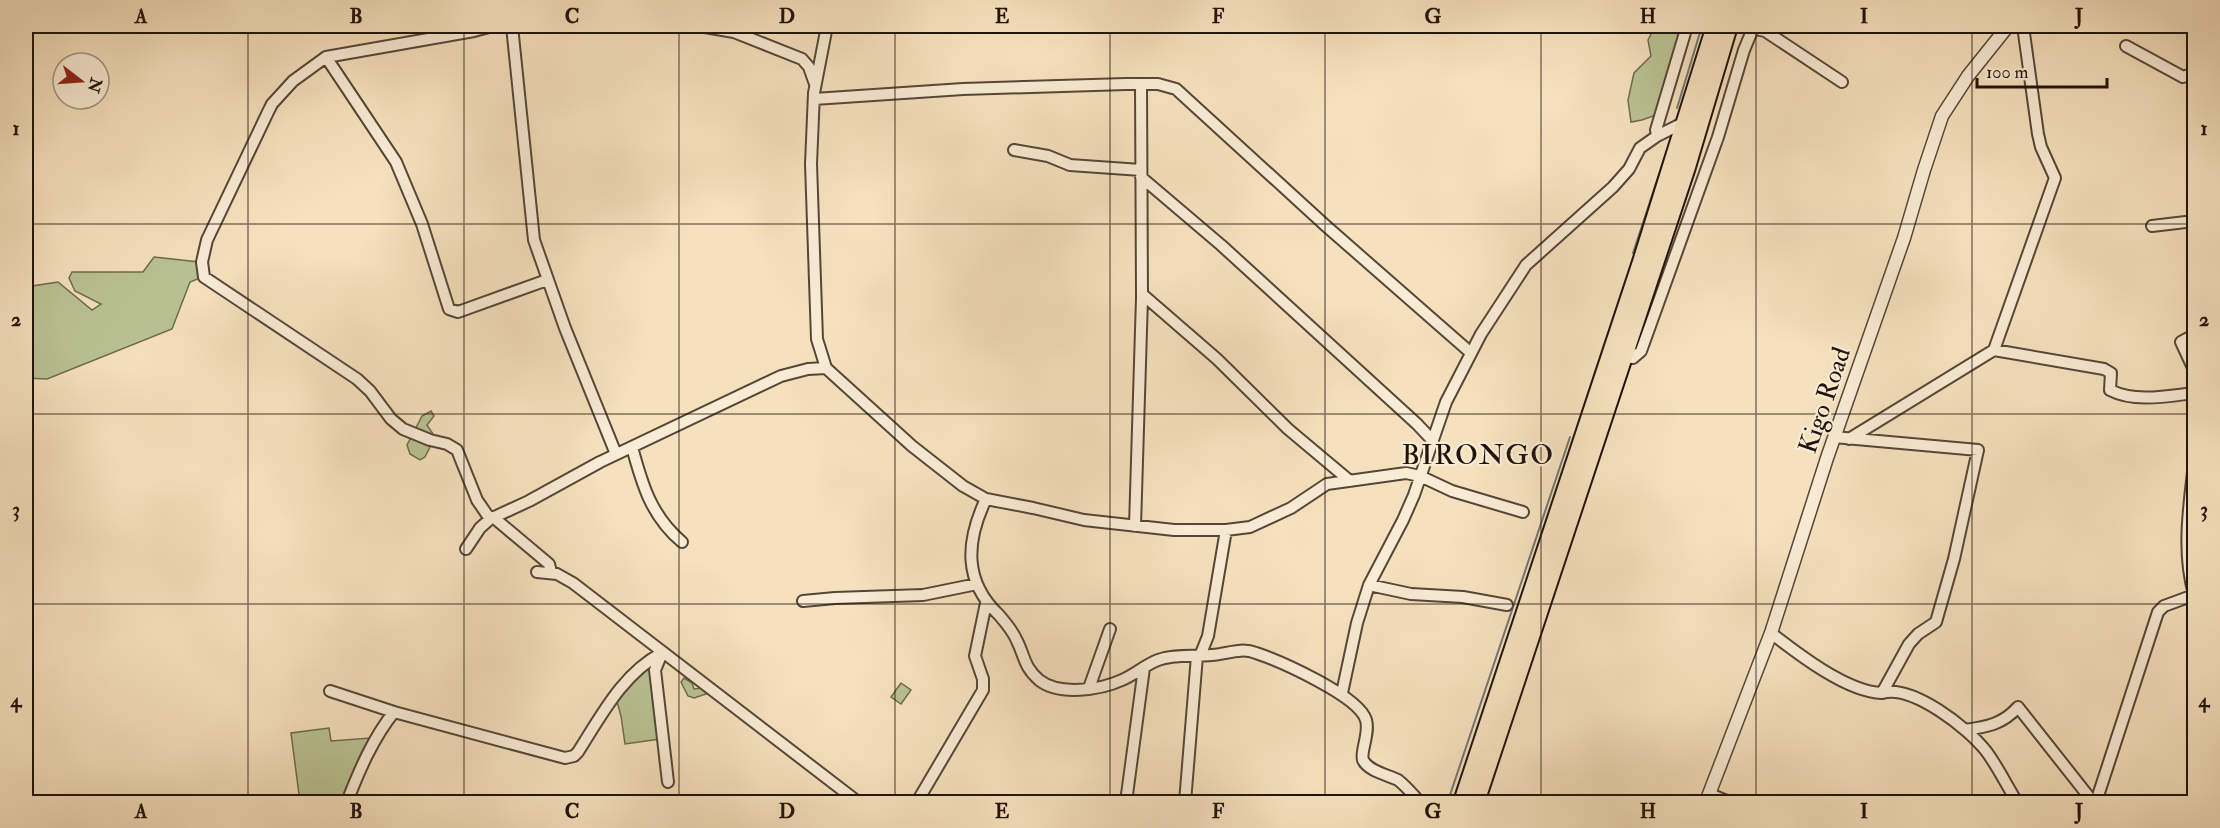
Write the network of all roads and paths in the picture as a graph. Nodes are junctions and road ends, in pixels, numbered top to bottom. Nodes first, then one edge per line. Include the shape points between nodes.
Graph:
1 (493, 26) edge
2 (512, 26) edge
3 (699, 26) edge
4 (827, 26) edge
5 (1688, 26) edge
6 (1715, 26) edge
7 (1729, 26) edge
8 (2008, 26) edge
9 (2023, 26) edge
10 (1766, 27) edge
11 (2126, 46) dead end
12 (326, 57) junction
13 (2194, 73) edge
14 (1842, 82) dead end
15 (1141, 84) junction
16 (815, 86) junction
17 (814, 99) junction
18 (1685, 122) junction
19 (1657, 136) junction
20 (1014, 150) dead end
21 (1675, 153) junction
22 (1141, 174) junction
23 (2194, 221) edge
24 (2152, 226) dead end
25 (548, 280) junction
26 (1142, 294) junction
27 (2194, 335) edge
28 (1994, 350) junction
29 (1471, 352) junction
30 (1624, 357) junction
31 (826, 368) junction
32 (2194, 370) edge
33 (2194, 393) edge
34 (1834, 437) junction
35 (1849, 439) junction
36 (1433, 441) junction
37 (632, 447) junction
38 (616, 454) junction
39 (2194, 464) edge
40 (1420, 476) junction
41 (1350, 481) junction
42 (986, 499) junction
43 (1523, 512) dead end
44 (492, 518) junction
45 (1135, 526) junction
46 (1226, 530) junction
47 (682, 542) dead end
48 (466, 549) dead end
49 (537, 572) dead end
50 (551, 572) junction
51 (977, 584) junction
52 (1369, 585) junction
53 (2194, 595) edge
54 (803, 601) dead end
55 (986, 603) junction
56 (1507, 605) dead end
57 (1110, 629) dead end
58 (1771, 633) junction
59 (662, 653) junction
60 (1199, 656) junction
61 (1144, 668) junction
62 (1089, 688) junction
63 (330, 691) dead end
64 (1342, 693) junction
65 (1882, 693) junction
66 (394, 712) junction
67 (1965, 730) junction
68 (669, 782) dead end
69 (1708, 798) edge
70 (347, 802) edge
71 (858, 802) edge
72 (916, 802) edge
73 (1126, 802) edge
74 (1185, 802) edge
75 (1418, 802) edge
76 (1462, 802) edge
77 (1476, 802) edge
78 (1729, 802) edge
79 (2017, 802) edge
80 (2095, 802) edge

1 - 12 street
2 - 25 street via 534,240
3 - 16 street via 734,32 802,58
4 - 16 street
5 - 19 street
6 - 18 highway
7 - 30 highway
8 - 34 street, Kigo Road via 1942,116
9 - 28 street via 2038,134 2055,178
10 - 14 street
10 - 30 street via 1744,50 1718,137 1641,351
11 - 13 street via 2183,77
12 - 25 street via 396,162 422,224 449,309 458,312
12 - 44 street via 293,81 272,104 207,240 202,262 204,277 357,380 403,429 457,450 477,500
15 - 17 street via 963,89
15 - 22 street
15 - 29 street via 1176,89
16 - 17 street
17 - 31 street via 811,164 816,321
18 - 19 street
18 - 21 highway
19 - 21 street via 1669,142
19 - 29 street via 1640,148 1613,187 1526,265
20 - 22 street via 1048,156 1070,165
21 - 76 highway
22 - 26 street
22 - 36 street
23 - 24 street
25 - 38 street
26 - 41 street
26 - 45 street
27 - 32 street via 2181,342
28 - 33 street via 2104,369 2111,373 2110,390 2124,394 2160,397
28 - 35 street
29 - 36 street via 1446,402
30 - 77 highway
31 - 37 street via 781,376
31 - 42 street via 947,476
34 - 35 street
34 - 58 street, Kigo Road
35 - 65 street via 1977,450 1936,622 1909,644
36 - 40 street
37 - 38 street
37 - 47 street via 646,494 661,522
38 - 44 street
39 - 53 street via 2188,520 2189,576
40 - 41 street via 1406,473
40 - 43 street via 1441,487
40 - 52 street via 1403,520
41 - 46 street via 1327,484 1291,508 1250,527
42 - 45 street via 1084,520
42 - 51 street via 972,531 970,549
44 - 48 street
44 - 50 street via 549,564
45 - 46 street
46 - 60 street via 1209,636
49 - 50 street
50 - 59 street via 591,597
51 - 54 street via 923,595
51 - 55 street
52 - 56 street
52 - 64 street
53 - 80 street via 2158,611
55 - 62 street via 1011,630 1026,667 1038,679 1054,687
55 - 72 street via 975,656 983,690
57 - 62 street
58 - 65 street via 1839,678
58 - 69 street, Kigo Road
59 - 66 street via 640,668 609,704 578,752 565,758
59 - 68 street via 655,670
59 - 71 street
60 - 61 street via 1163,659
60 - 64 street via 1237,650 1257,653
60 - 74 street
61 - 62 street via 1113,684
61 - 73 street
63 - 66 street
64 - 75 street via 1367,722 1363,761 1398,780
65 - 67 street via 1911,695
66 - 70 street via 367,756
67 - 79 street via 1986,752
67 - 80 street via 1996,724 2018,707
69 - 78 street

